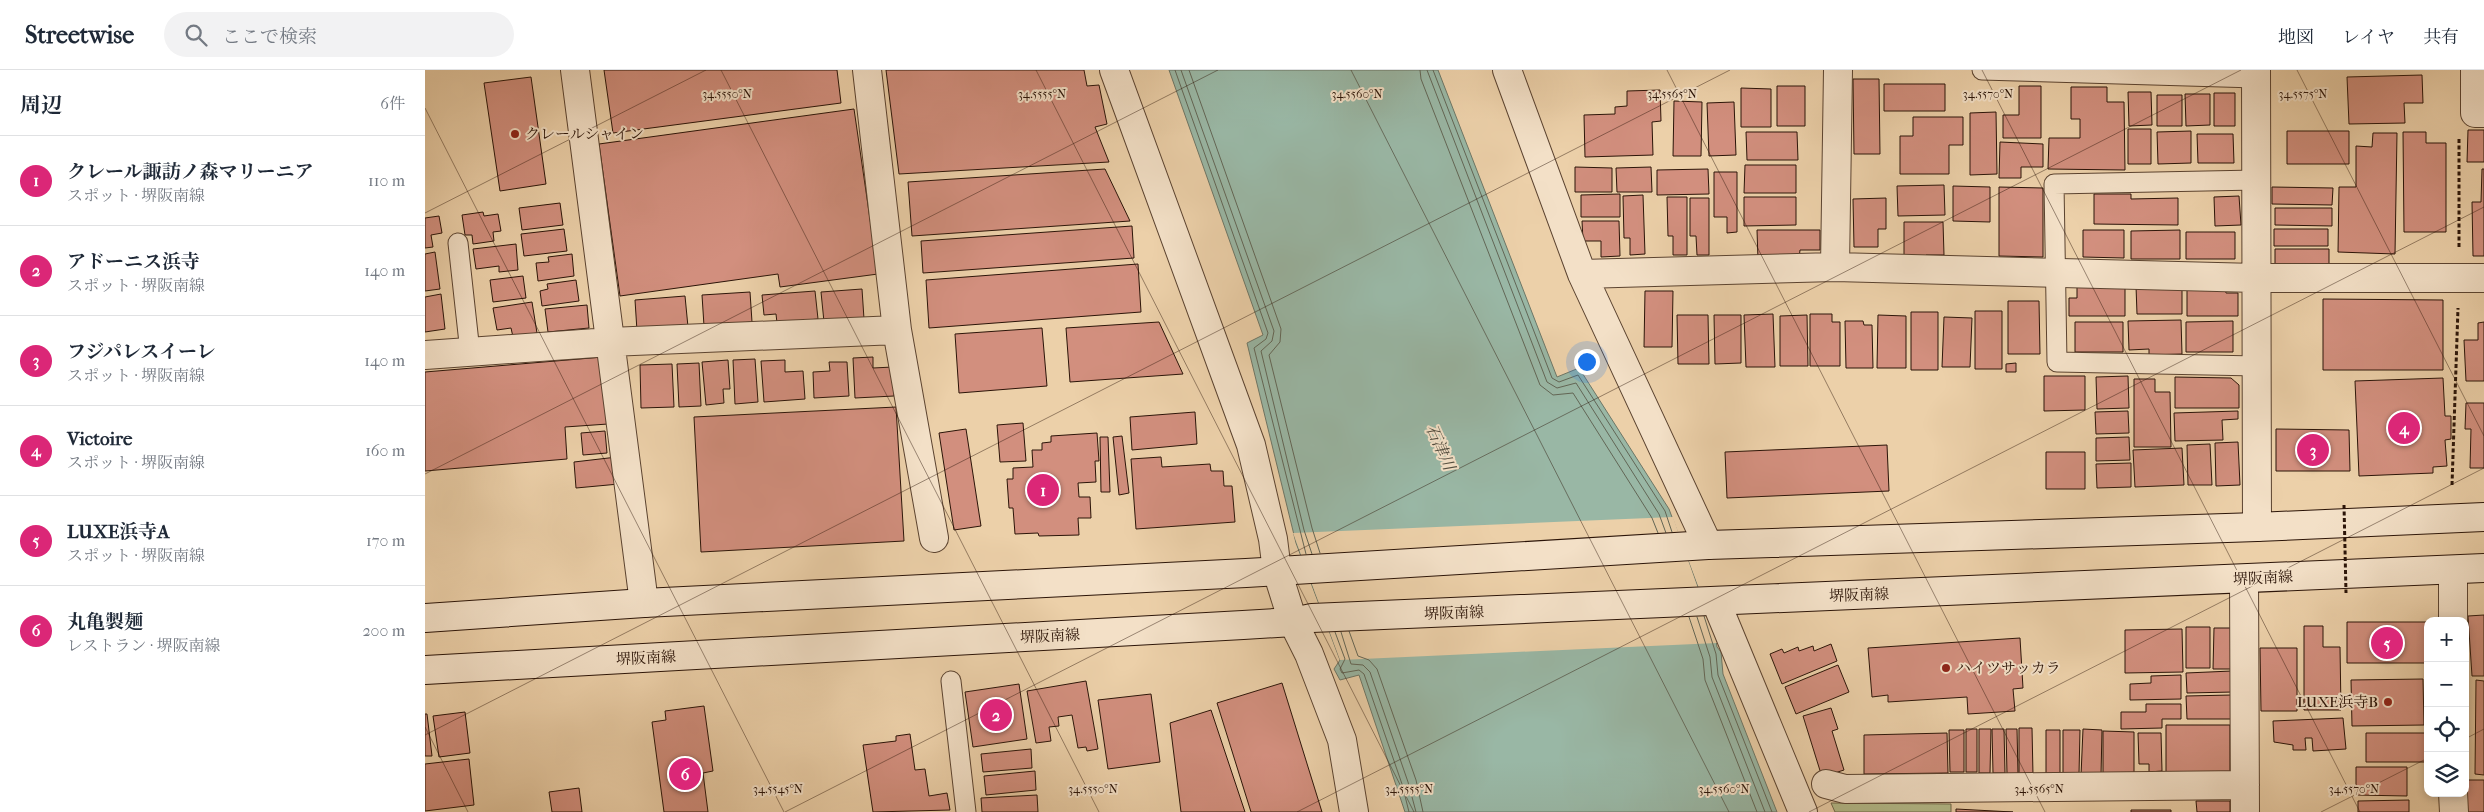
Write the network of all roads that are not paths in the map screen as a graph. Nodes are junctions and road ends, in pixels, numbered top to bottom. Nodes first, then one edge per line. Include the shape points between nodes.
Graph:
1 (575, 70) edge
2 (867, 70) edge
3 (1114, 70) edge
4 (1507, 70) edge
5 (1837, 70) edge
6 (1982, 70) edge
7 (2475, 70) edge
8 (2256, 74) edge
9 (2484, 113) edge
10 (2256, 180) junction
11 (458, 243) dead end
12 (1835, 267) junction
13 (2054, 273) junction
14 (1582, 274) junction
15 (2256, 278) junction
16 (2484, 278) edge
17 (897, 330) junction
18 (610, 342) junction
19 (470, 352) junction
20 (425, 355) edge
21 (2257, 366) junction
22 (2484, 517) edge
23 (2257, 527) junction
24 (934, 538) dead end
25 (1697, 546) junction
26 (2484, 568) edge
27 (1287, 570) junction
28 (2453, 570) junction
29 (2244, 579) junction
30 (1710, 602) junction
31 (644, 603) junction
32 (2453, 617) edge
33 (425, 618) edge
34 (1303, 620) junction
35 (425, 670) edge
36 (951, 681) dead end
37 (1826, 784) dead end
38 (2453, 797) edge
39 (2245, 799) edge
40 (966, 812) edge
41 (1354, 812) edge
42 (1803, 812) edge
43 (2453, 812) edge

1 - 18 street
2 - 17 street
3 - 27 street via 1251,445 1273,539
4 - 14 street
5 - 12 street
6 - 8 lane
7 - 9 street via 2475,113
8 - 10 street
10 - 13 lane via 2054,184
10 - 15 street
11 - 19 lane
12 - 13 street
12 - 14 street
13 - 15 street
13 - 21 lane via 2057,362
14 - 25 street
15 - 16 street
15 - 21 street
17 - 18 street
17 - 24 street
18 - 19 street
18 - 31 street
19 - 20 street
21 - 23 street
22 - 23 street
23 - 25 street
25 - 27 street
26 - 28 street, 堺阪南線
27 - 31 street
27 - 34 street
28 - 29 street, 堺阪南線
28 - 32 street
29 - 30 street, 堺阪南線
29 - 39 street
30 - 34 street, 堺阪南線
30 - 42 street
31 - 33 street
34 - 35 street, 堺阪南線
34 - 41 street via 1309,654 1342,740
36 - 40 lane
37 - 39 street via 1845,789
38 - 43 street

